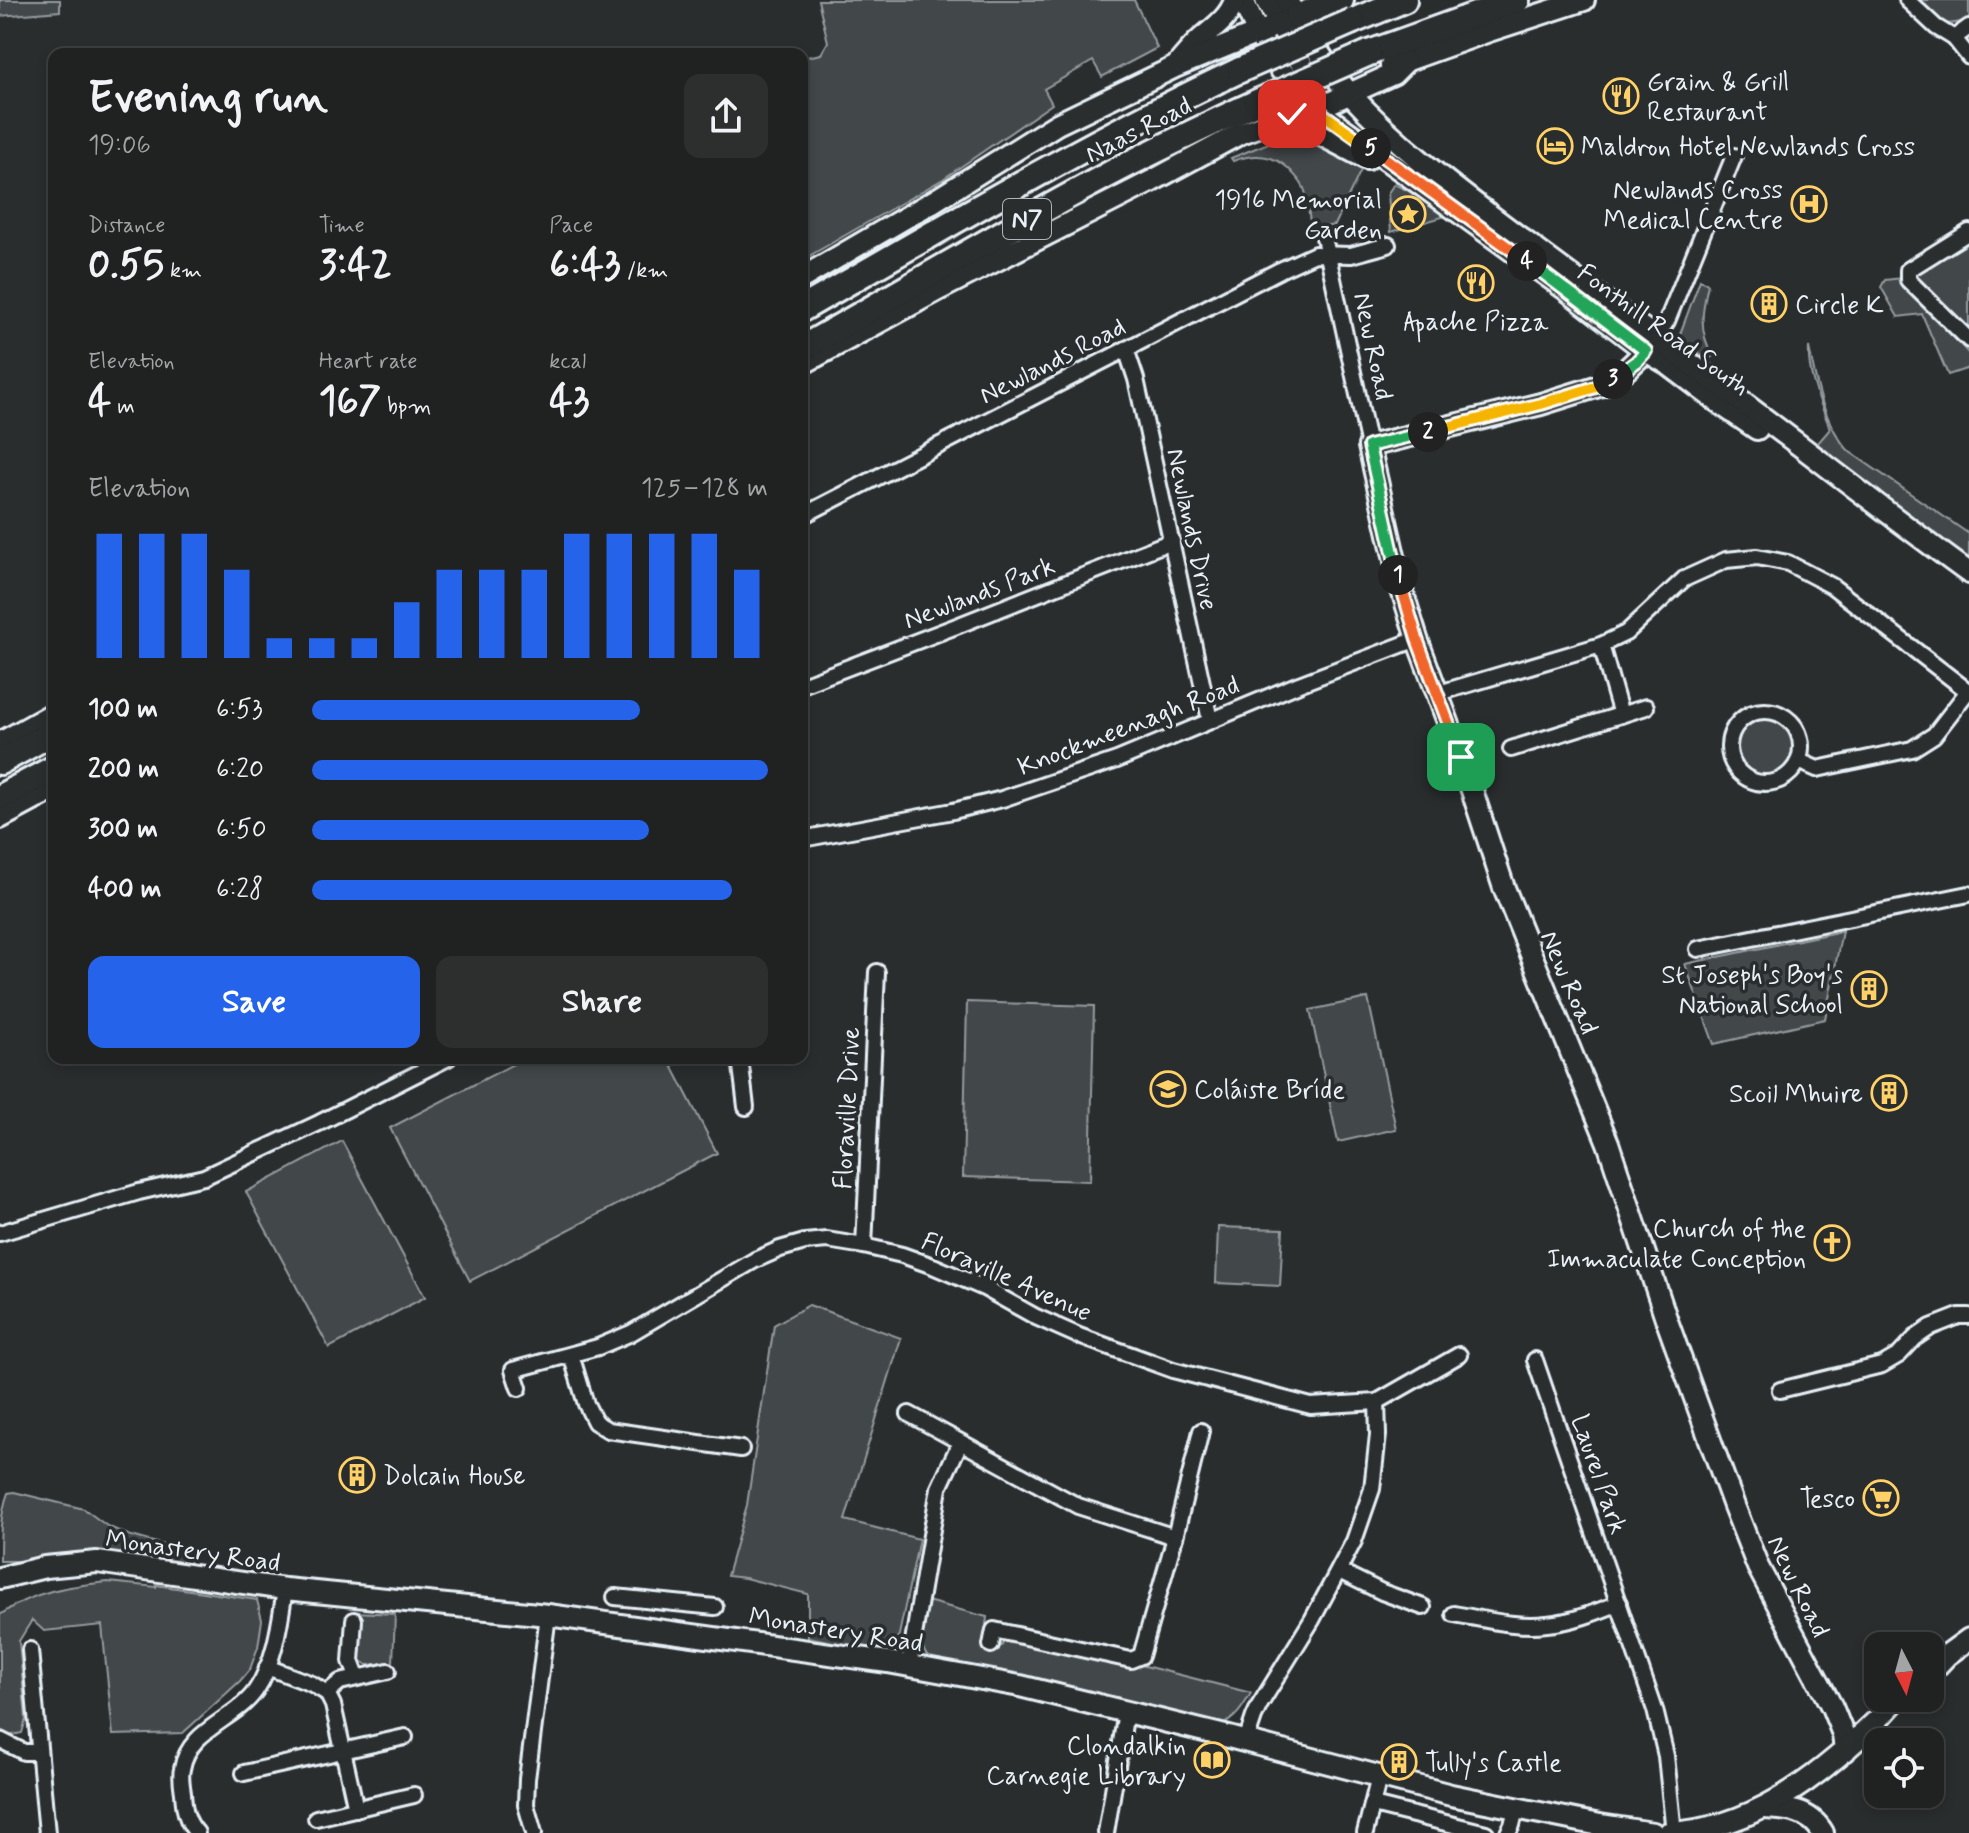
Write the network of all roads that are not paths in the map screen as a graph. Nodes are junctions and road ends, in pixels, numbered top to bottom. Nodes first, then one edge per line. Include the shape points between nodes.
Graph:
1 (1235, 0) edge
2 (1243, 0) edge
3 (1266, 0) edge
4 (1404, 0) edge
5 (1517, 0) edge
6 (1584, 0) edge
7 (1907, 0) edge
8 (1338, 6) edge
9 (1288, 14) edge
10 (1969, 27) edge
11 (1258, 34) junction
12 (1954, 38) junction
13 (1969, 57) edge
14 (1405, 62) junction
15 (1175, 67) junction
16 (1379, 80) junction
17 (1346, 89) junction
18 (1305, 102) junction
19 (1264, 111) junction
20 (1378, 122) junction
21 (1734, 156) dead end
22 (1415, 181) junction
23 (1969, 232) edge
24 (1324, 237) dead end
25 (1388, 245) dead end
26 (1327, 254) junction
27 (808, 274) edge
28 (808, 306) edge
29 (1969, 340) edge
30 (808, 345) edge
31 (1651, 345) junction
32 (1126, 349) junction
33 (808, 361) edge
34 (1369, 446) junction
35 (808, 513) edge
36 (1172, 541) junction
37 (1969, 573) edge
38 (1417, 639) junction
39 (1601, 645) junction
40 (808, 683) edge
41 (1968, 692) edge
42 (1439, 693) junction
43 (1646, 707) dead end
44 (1621, 715) junction
45 (48, 716) edge
46 (1210, 720) junction
47 (48, 735) edge
48 (0, 743) edge
49 (1511, 749) dead end
50 (1799, 761) junction
51 (0, 762) edge
52 (48, 771) edge
53 (48, 792) edge
54 (0, 797) edge
55 (0, 818) edge
56 (808, 838) edge
57 (1969, 894) edge
58 (1698, 949) dead end
59 (877, 972) dead end
60 (436, 1064) edge
61 (741, 1064) edge
62 (746, 1107) dead end
63 (0, 1233) edge
64 (864, 1246) junction
65 (1969, 1316) edge
66 (571, 1355) junction
67 (1459, 1355) dead end
68 (1535, 1360) dead end
69 (519, 1388) dead end
70 (1780, 1390) dead end
71 (1377, 1402) junction
72 (909, 1414) dead end
73 (1201, 1431) dead end
74 (960, 1443) junction
75 (741, 1449) dead end
76 (1175, 1537) junction
77 (1339, 1571) junction
78 (0, 1578) edge
79 (285, 1589) junction
80 (615, 1597) dead end
81 (1619, 1603) junction
82 (679, 1604) junction
83 (715, 1607) dead end
84 (1423, 1607) dead end
85 (1454, 1614) dead end
86 (548, 1615) junction
87 (354, 1620) dead end
88 (675, 1631) junction
89 (1969, 1639) edge
90 (991, 1645) dead end
91 (30, 1650) dead end
92 (1944, 1658) edge
93 (909, 1665) junction
94 (267, 1667) junction
95 (388, 1671) dead end
96 (357, 1677) junction
97 (327, 1693) junction
98 (1126, 1712) junction
99 (1884, 1712) edge
100 (405, 1737) dead end
101 (0, 1740) edge
102 (1246, 1741) junction
103 (1855, 1742) junction
104 (343, 1750) junction
105 (39, 1752) junction
106 (244, 1773) dead end
107 (1379, 1777) junction
108 (1800, 1786) junction
109 (414, 1795) dead end
110 (1373, 1805) junction
111 (1764, 1808) junction
112 (356, 1809) junction
113 (1516, 1809) junction
114 (1802, 1812) junction
115 (316, 1818) dead end
116 (47, 1833) edge
117 (197, 1833) edge
118 (534, 1833) edge
119 (1106, 1833) edge
120 (1365, 1833) edge
121 (1486, 1833) edge
122 (1508, 1833) edge
123 (1653, 1833) edge
124 (1668, 1833) edge
125 (1674, 1833) edge
126 (1823, 1833) edge

1 - 15 street via 1232,10
2 - 11 street, Fonthill Road South
3 - 9 street
4 - 8 highway, Naas Road / N7
5 - 19 highway, Naas Road / N7, bridge via 1369,53
6 - 14 street
7 - 12 street
8 - 9 highway
8 - 28 highway, Naas Road / N7, bridge via 1240,70 1104,138
9 - 11 street
9 - 17 street, Fonthill Road South
9 - 18 street via 1312,86
10 - 12 street
11 - 15 street
11 - 18 street, Fonthill Road South
12 - 13 street
14 - 16 street
14 - 17 street
15 - 27 street via 1057,124
16 - 17 street
16 - 20 street via 1373,102
17 - 18 street, Naas Road
17 - 20 street, Fonthill Road South
18 - 19 street, Naas Road
18 - 22 street, Fonthill Road South
19 - 22 street
19 - 30 highway, Naas Road / N7 via 1164,146 1103,177
19 - 33 street, Naas Road via 1241,133
20 - 31 street, Fonthill Road South
21 - 31 street via 1671,311
22 - 31 street, Fonthill Road South
23 - 29 street via 1908,270 1908,280
24 - 26 street, New Road
25 - 26 street, Newlands Road via 1351,255
26 - 32 street, Newlands Road via 1280,270
26 - 34 street, New Road
31 - 34 street via 1602,385
31 - 37 street, Fonthill Road South via 1725,407 1868,499
32 - 35 street, Newlands Road
32 - 36 street, Newlands Drive
34 - 38 street, New Road
36 - 40 street, Newlands Park
36 - 46 street, Newlands Drive
38 - 42 street, New Road
38 - 46 street, Knockmeenagh Road
39 - 41 street via 1626,633 1684,579 1726,560 1757,557 1788,563 1832,586
39 - 42 street
39 - 44 street
41 - 50 street via 1934,735 1912,749 1817,769
42 - 103 street, New Road via 1504,888 1608,1143 1758,1567 1843,1734
43 - 44 street
44 - 49 street
45 - 48 street
46 - 56 street, Knockmeenagh Road via 1117,760 1002,799
47 - 51 highway
50 - 50 street via 1784,778 1761,783 1741,774 1729,742 1739,722 1770,712 1796,729
52 - 54 highway
53 - 55 street
57 - 58 street
59 - 64 street, Floraville Drive
60 - 63 street via 204,1177
61 - 62 street
64 - 66 street, Floraville Avenue via 827,1240 780,1249 631,1333
64 - 71 street, Floraville Avenue via 933,1266 1064,1330 1173,1370 1311,1406
65 - 70 street via 1931,1327 1882,1365
66 - 69 street, Floraville Avenue via 513,1370
66 - 75 street via 595,1422 608,1430
67 - 71 street, Floraville Avenue
68 - 81 street, Laurel Park
71 - 77 street via 1372,1489
72 - 74 street
73 - 76 street
74 - 76 street via 1078,1506
74 - 93 street via 939,1488
76 - 90 street via 1141,1656 1131,1660 994,1630
77 - 84 street
77 - 102 street via 1259,1706
78 - 79 street, Monastery Road via 97,1562
79 - 86 street, Monastery Road
79 - 94 street
80 - 82 street
81 - 85 street via 1546,1625
81 - 125 street, Laurel Park via 1666,1756
82 - 83 street
82 - 88 street
86 - 88 street, Monastery Road
86 - 118 street via 527,1779 526,1805
87 - 96 street via 351,1661
88 - 93 street, Monastery Road
89 - 92 street
91 - 105 street
93 - 98 street, Monastery Road
94 - 97 street
94 - 117 street via 247,1701 198,1737 182,1768 184,1812
95 - 96 street
96 - 97 street
97 - 104 street
98 - 102 street, Monastery Road
98 - 119 street
99 - 103 street
100 - 104 street
101 - 105 street via 24,1752
102 - 107 street, Monastery Road
103 - 108 street
104 - 106 street
104 - 112 street
105 - 116 street
107 - 110 street
107 - 113 street, Monastery Road
108 - 111 street
108 - 114 street
109 - 112 street
110 - 120 street
110 - 121 street
111 - 114 street
111 - 125 street
112 - 115 street
113 - 122 street
113 - 123 street, Monastery Road
114 - 126 street
124 - 125 street

